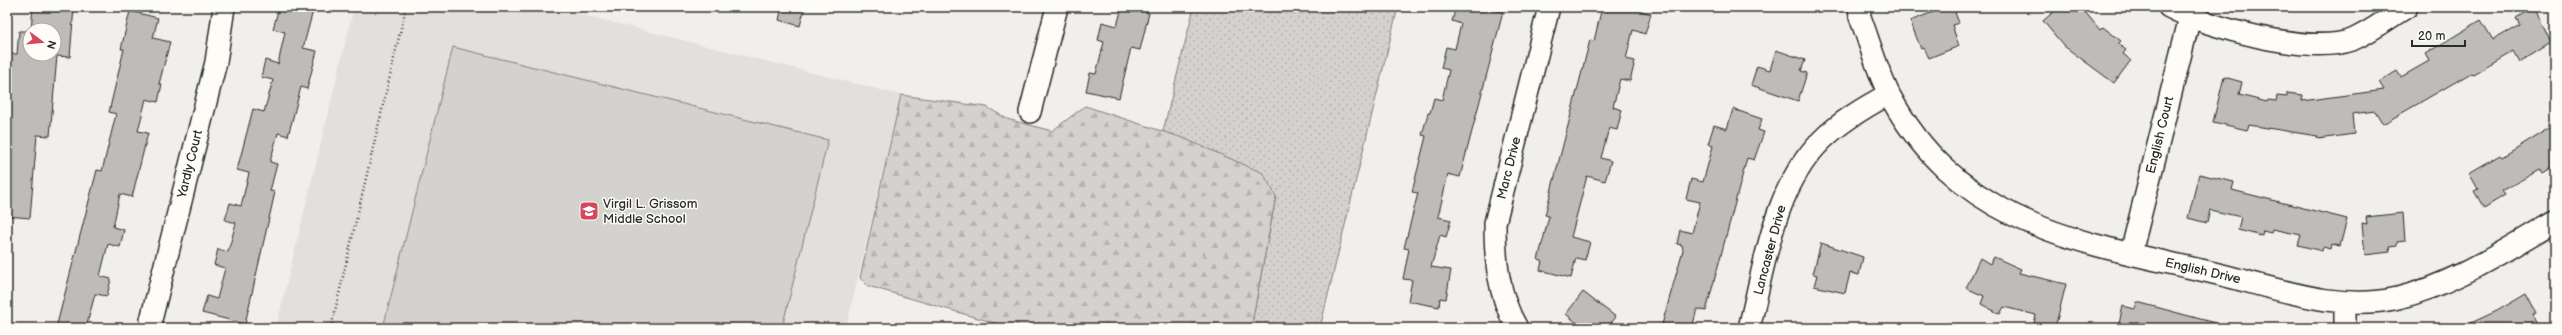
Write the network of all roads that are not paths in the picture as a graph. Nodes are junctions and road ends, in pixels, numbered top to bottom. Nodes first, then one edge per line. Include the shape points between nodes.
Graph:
1 (224, 7) edge
2 (1057, 7) edge
3 (1549, 7) edge
4 (1859, 7) edge
5 (2169, 7) edge
6 (2407, 7) edge
7 (2190, 18) junction
8 (1889, 94) junction
9 (1030, 112) dead end
10 (2554, 224) edge
11 (2131, 253) junction
12 (2345, 302) junction
13 (149, 325) edge
14 (1517, 328) edge
15 (1749, 328) edge
16 (2345, 328) edge

1 - 13 street, Yardly Court via 216,62
2 - 9 street
3 - 14 street, Marc Drive via 1495,223 1495,260 1501,292
4 - 8 street via 1860,17
5 - 7 street
6 - 7 street via 2352,39 2317,46 2296,44
7 - 11 street, English Court
8 - 11 street, English Drive via 1928,150 1956,180 1984,199 2012,216 2044,230
8 - 15 street, Lancaster Drive via 1833,130 1820,142 1799,170 1778,213
10 - 12 street, English Drive via 2468,271 2430,288 2398,298
11 - 12 street, English Drive via 2323,300
12 - 16 street

